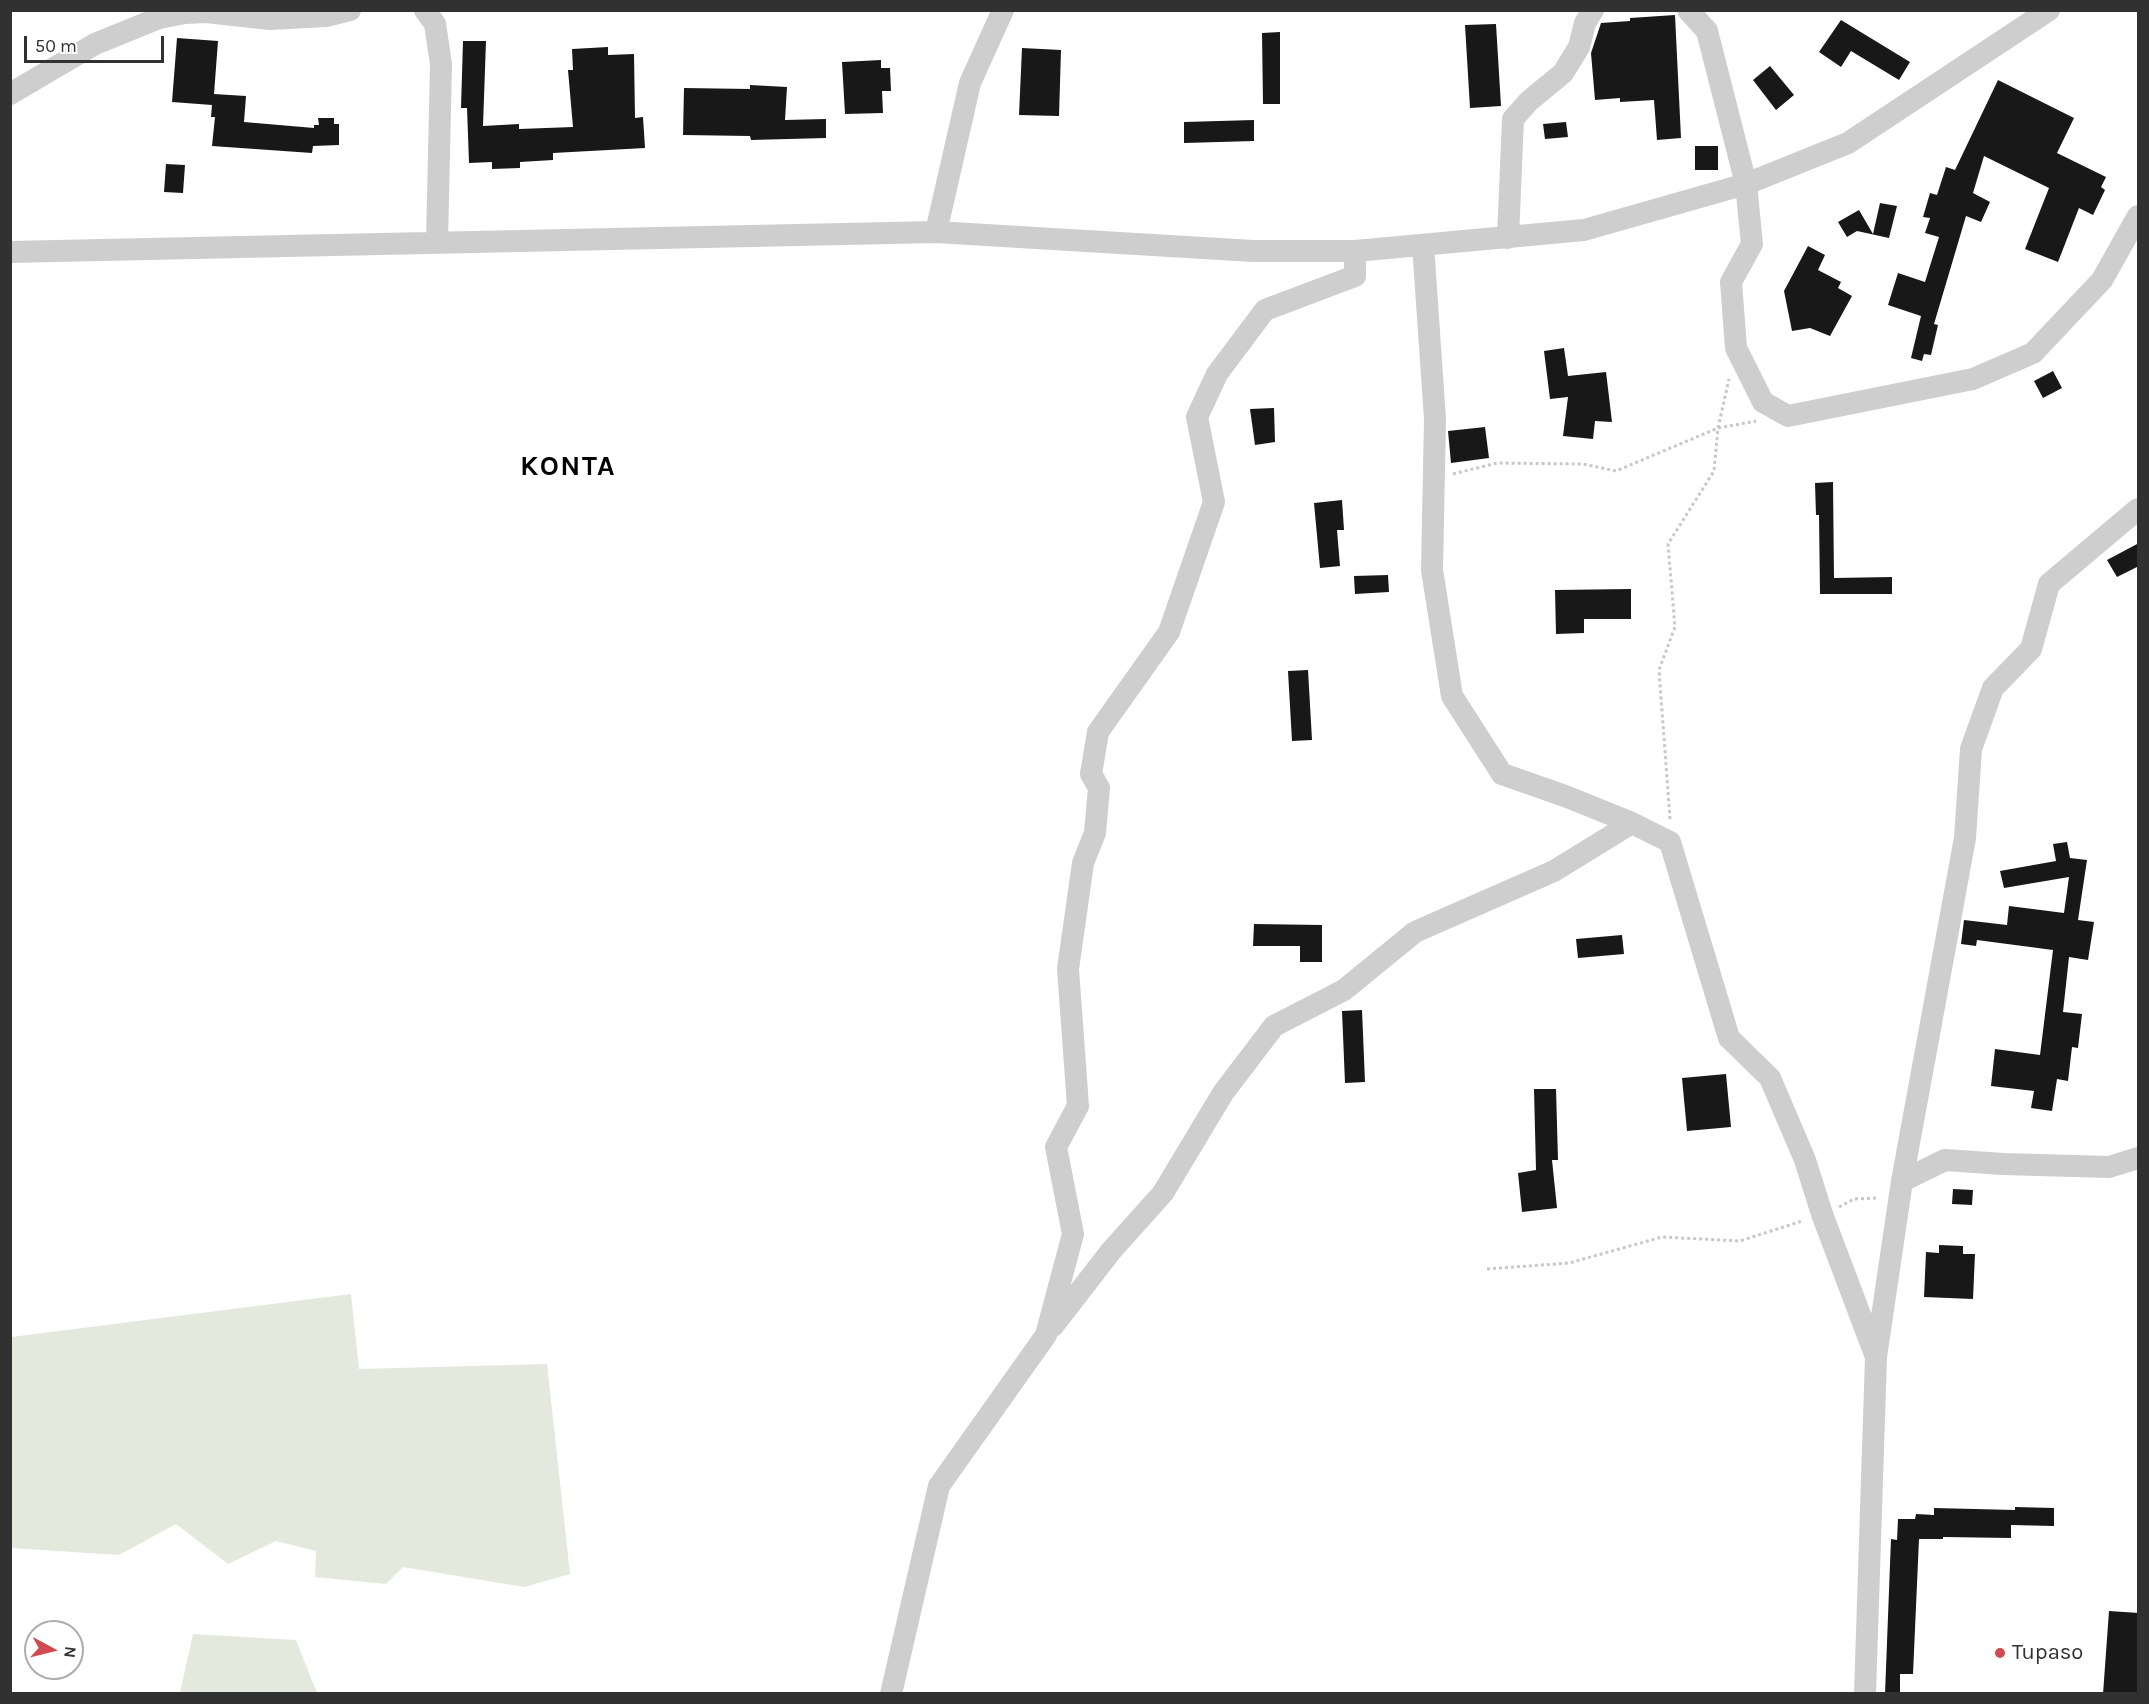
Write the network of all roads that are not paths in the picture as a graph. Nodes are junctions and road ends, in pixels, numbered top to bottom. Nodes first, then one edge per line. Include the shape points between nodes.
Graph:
1 (350, 10) edge
2 (425, 10) edge
3 (1003, 10) edge
4 (1593, 10) edge
5 (1688, 10) edge
6 (2049, 10) edge
7 (205, 11) edge
8 (10, 94) edge
9 (1746, 184) junction
10 (2139, 216) edge
11 (936, 232) junction
12 (1508, 237) junction
13 (437, 242) junction
14 (1423, 245) junction
15 (1355, 251) junction
16 (10, 252) edge
17 (2139, 509) edge
18 (1632, 823) junction
19 (2139, 1158) edge
20 (1901, 1189) junction
21 (1046, 1335) junction
22 (1876, 1357) junction
23 (891, 1694) edge
24 (1865, 1694) edge

1 - 7 street via 326,16 270,19
2 - 13 street via 435,24 441,64
3 - 11 street via 970,83
4 - 12 street via 1579,47 1563,73 1513,119
5 - 9 street via 1707,31
6 - 9 street via 1848,143
7 - 8 street via 159,18 95,44
9 - 10 street via 1752,244 1731,282 1736,348 1763,402 1788,416 1973,379 2034,353 2102,280
9 - 12 street via 1584,230
11 - 13 street
11 - 15 street via 1253,251
12 - 14 street
13 - 16 street
14 - 15 street
14 - 18 street via 1435,419 1432,570 1452,696 1502,774
15 - 21 street via 1355,276 1265,310 1217,374 1197,417 1214,502 1169,632 1098,732 1091,774 1099,788 1095,833 1083,863 1068,969 1078,1106 1056,1147 1073,1234
17 - 20 street via 2049,584 2031,649 1993,688 1974,739 1965,838
18 - 21 street via 1554,871 1415,932 1344,990 1274,1026 1223,1093 1162,1193
18 - 22 street via 1670,842 1729,1038 1770,1078 1805,1160
19 - 20 street via 2109,1167 1945,1160
20 - 22 street
21 - 23 street via 939,1486
22 - 24 street

